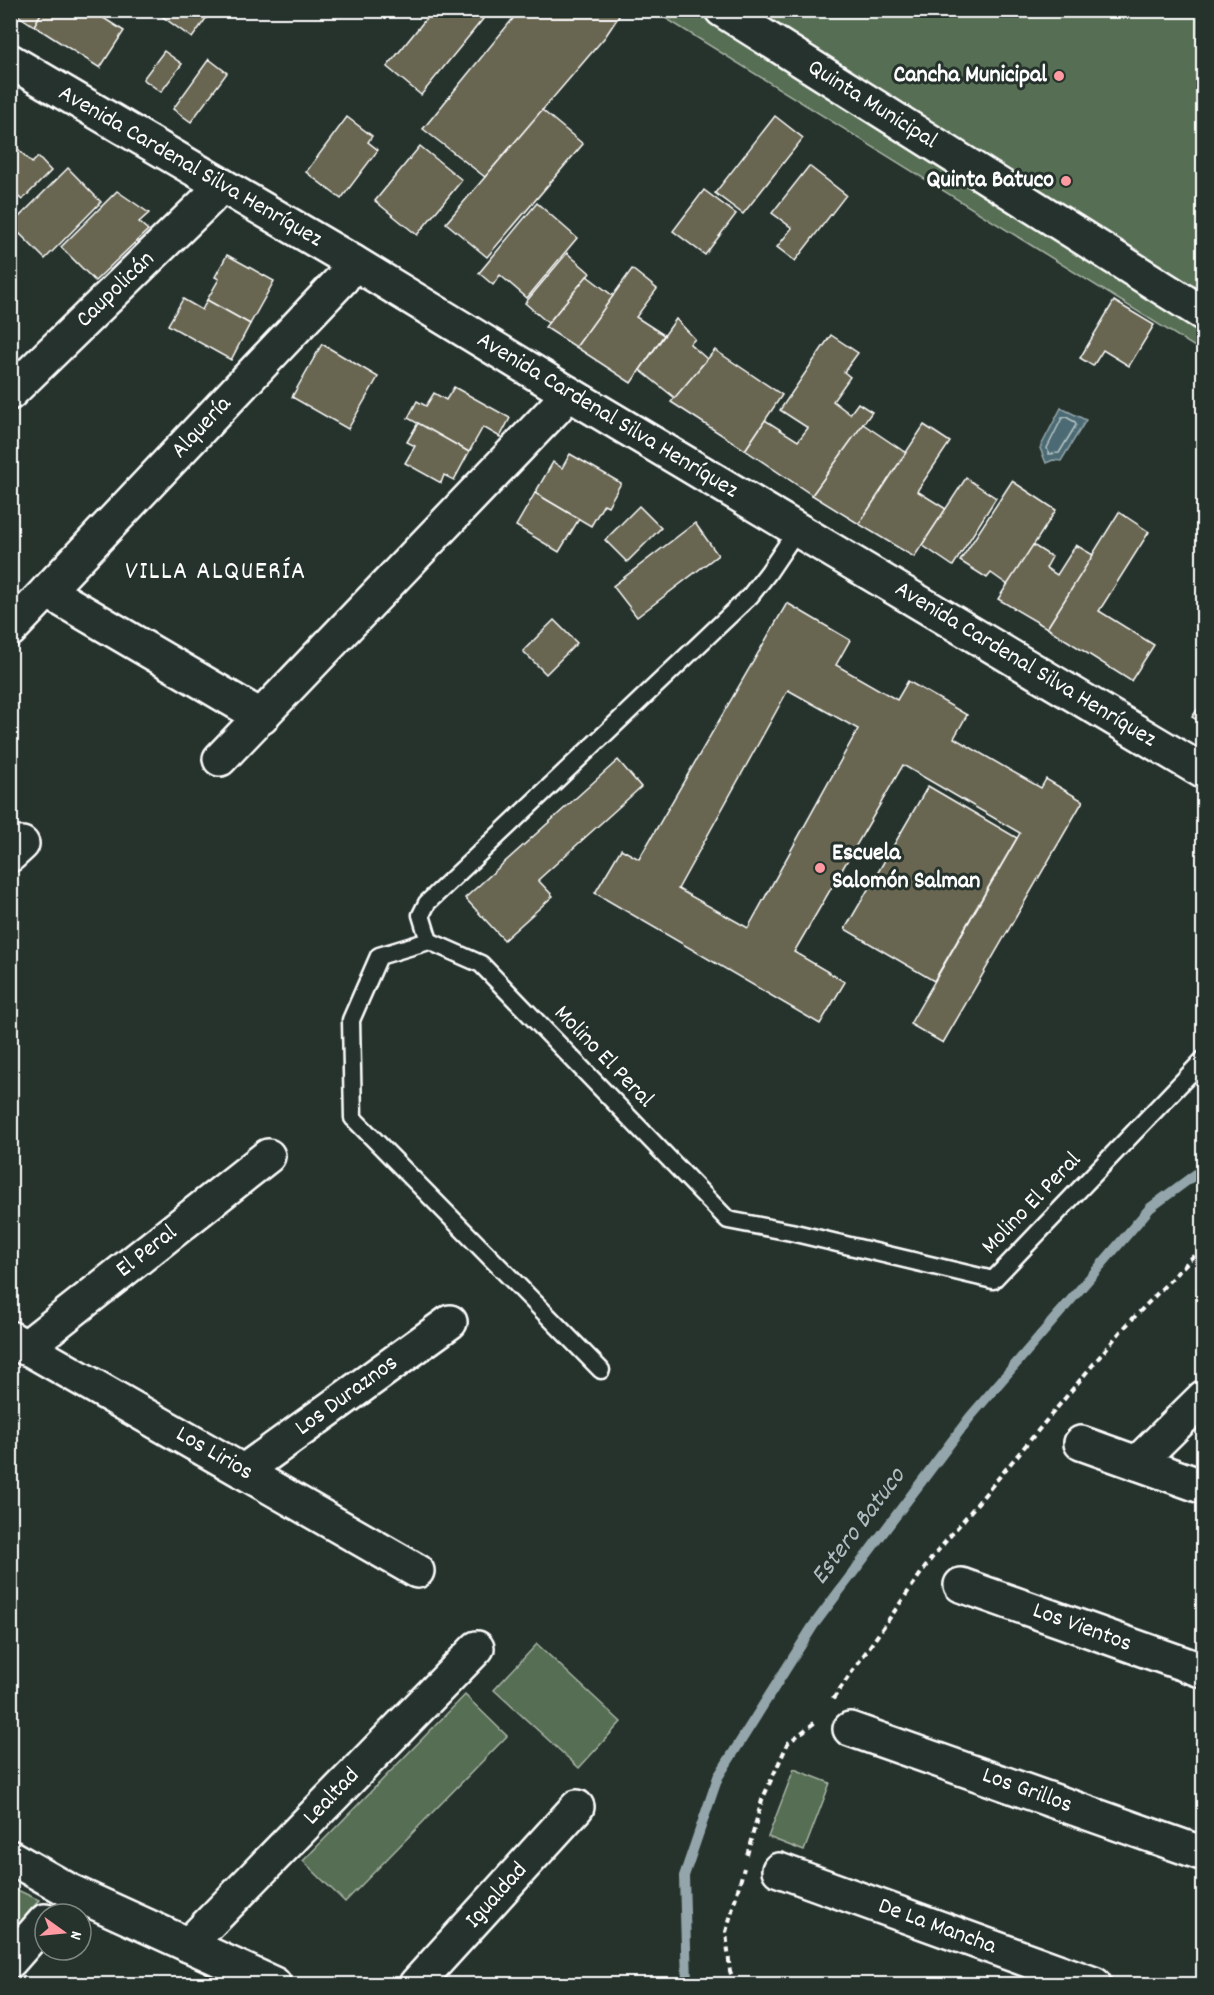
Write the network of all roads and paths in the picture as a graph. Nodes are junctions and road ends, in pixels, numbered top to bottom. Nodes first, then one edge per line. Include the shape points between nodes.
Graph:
1 (722, 10) edge
2 (10, 61) edge
3 (221, 185) junction
4 (353, 262) junction
5 (1203, 314) edge
6 (16, 380) edge
7 (568, 393) junction
8 (797, 530) junction
9 (48, 591) junction
10 (10, 630) edge
11 (262, 717) junction
12 (220, 759) dead end
13 (1203, 772) edge
14 (429, 941) junction
15 (1203, 1059) edge
16 (268, 1156) dead end
17 (1203, 1245) edge
18 (450, 1322) dead end
19 (18, 1343) edge
20 (601, 1370) dead end
21 (1203, 1397) edge
22 (1081, 1443) dead end
23 (1137, 1463) junction
24 (244, 1471) junction
25 (1203, 1487) edge
26 (417, 1571) dead end
27 (961, 1584) dead end
28 (477, 1648) dead end
29 (1203, 1671) edge
30 (833, 1718) junction
31 (577, 1807) dead end
32 (1203, 1854) edge
33 (10, 1857) edge
34 (779, 1870) dead end
35 (59, 1902) edge
36 (93, 1914) edge
37 (33, 1935) edge
38 (188, 1945) junction
39 (10, 1961) edge
40 (259, 1982) edge
41 (416, 1984) edge
42 (735, 1984) edge
43 (1094, 1984) edge

1 - 5 street, Quinta Municipal
2 - 3 street, Avenida Cardenal Silva Henríquez
3 - 4 street, Avenida Cardenal Silva Henríquez
3 - 6 street, Caupolicán
4 - 7 street, Avenida Cardenal Silva Henríquez
4 - 9 street, Alquería via 342,279
7 - 8 street, Avenida Cardenal Silva Henríquez
7 - 11 street
8 - 13 street, Avenida Cardenal Silva Henríquez
8 - 14 lane via 750,596 427,903 421,915
9 - 10 street, Alquería
9 - 11 street
11 - 12 street
14 - 15 lane, Molino El Peral via 481,964 728,1220 993,1280
14 - 20 lane via 379,956 351,1020 353,1118
16 - 19 street, El Peral
17 - 30 path via 1121,1331 931,1559
18 - 24 street, Los Duraznos
19 - 24 street, Los Lirios
21 - 23 street
22 - 23 street
23 - 25 street
24 - 26 street, Los Lirios
27 - 29 street, Los Vientos
28 - 38 street, Lealtad
30 - 32 street, Los Grillos
30 - 42 path via 788,1743 762,1800 726,1932
31 - 41 street, Igualdad
33 - 35 street
34 - 43 street, De La Mancha
36 - 38 street
37 - 39 street
38 - 40 street

